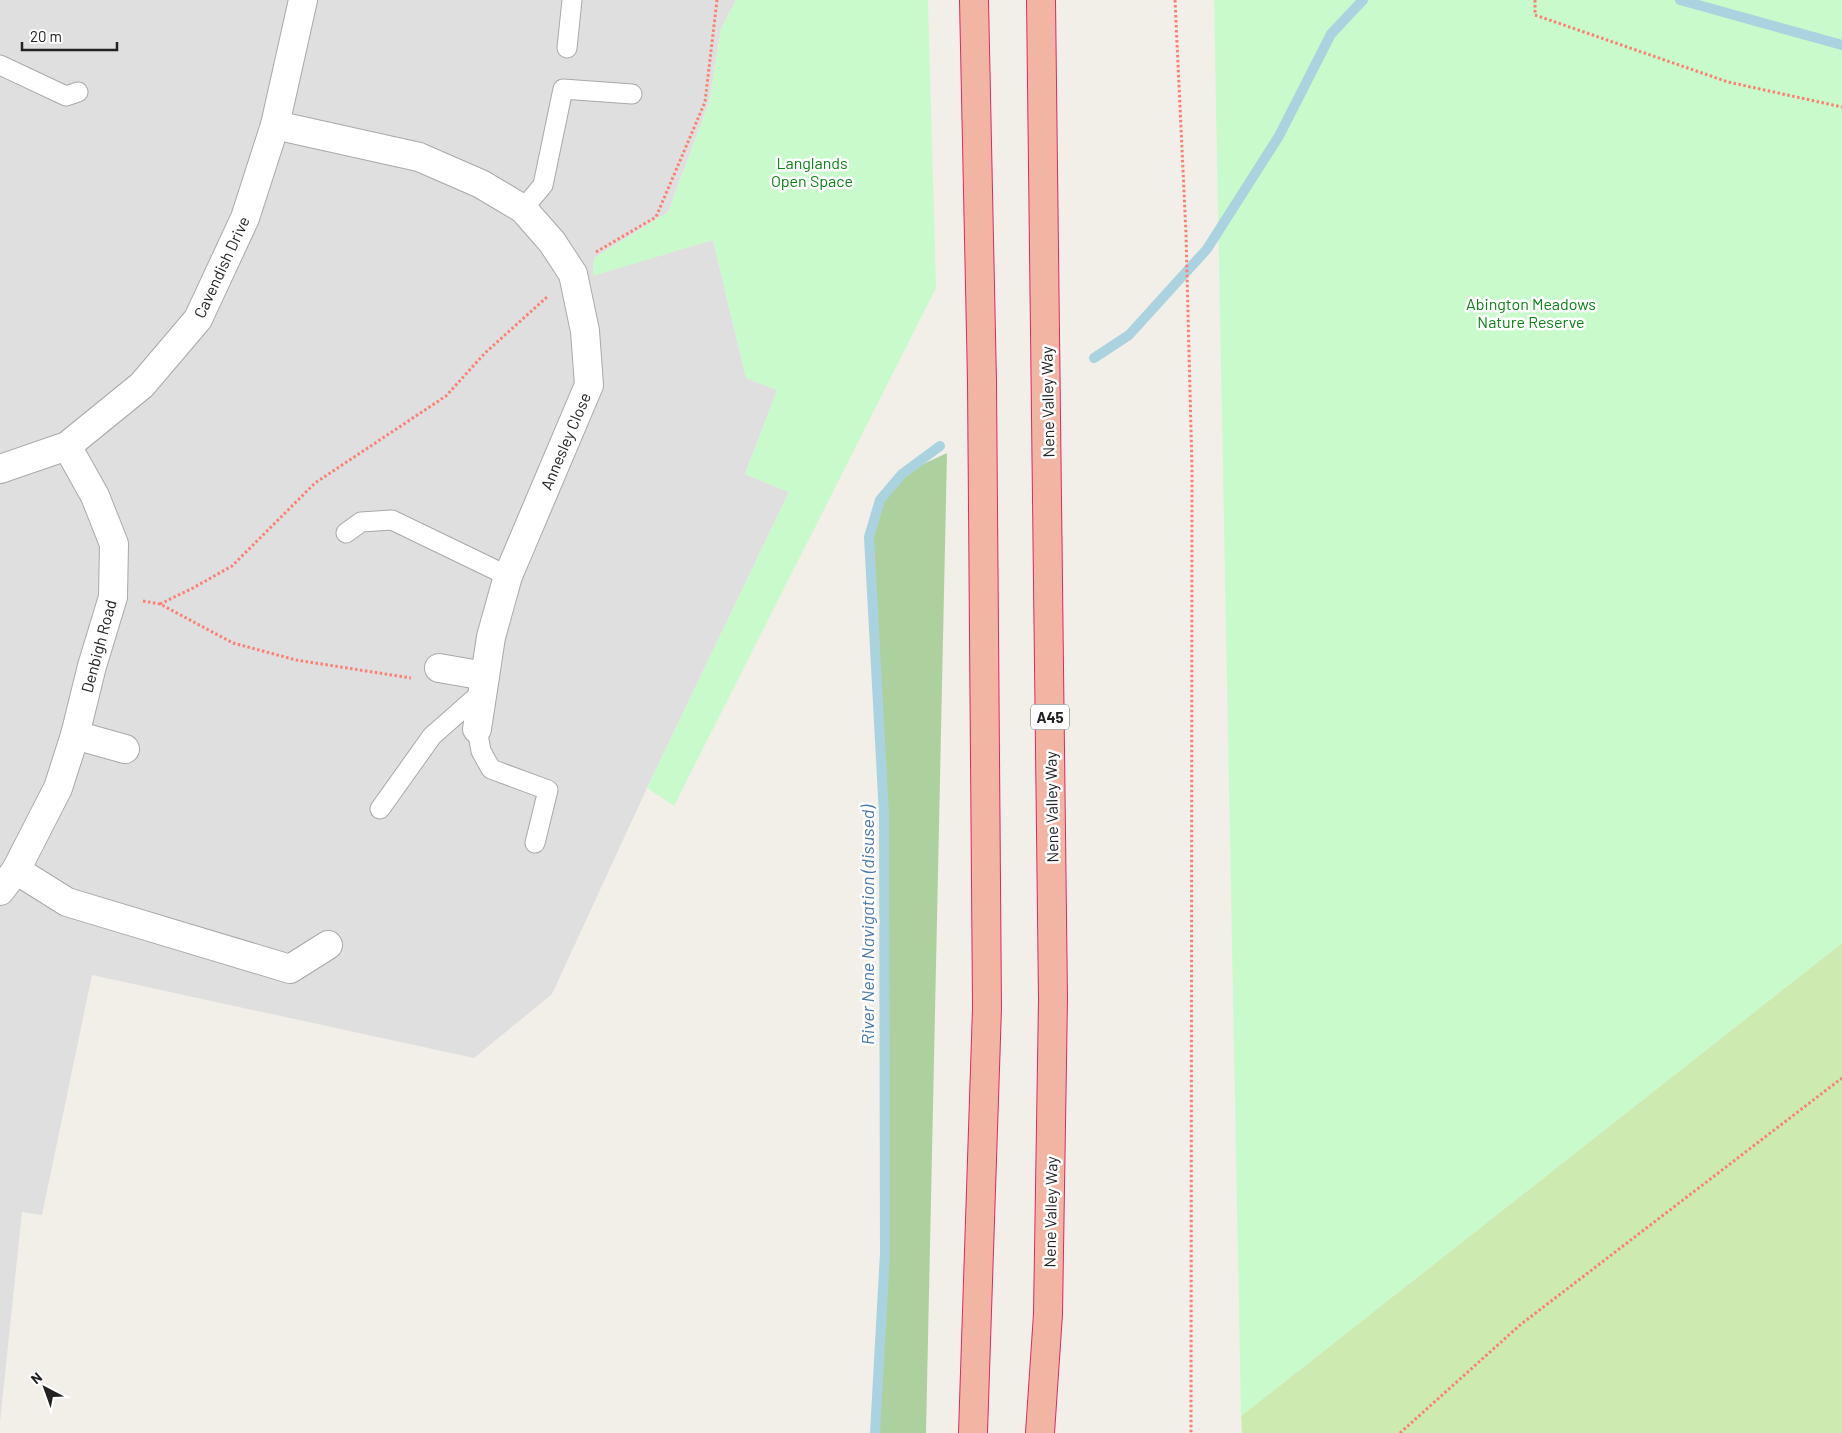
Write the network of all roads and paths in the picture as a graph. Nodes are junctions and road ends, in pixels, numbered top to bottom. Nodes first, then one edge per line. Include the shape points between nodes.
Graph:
1 (303, 0) edge
2 (572, 0) edge
3 (717, 0) edge
4 (974, 0) edge
5 (1042, 0) edge
6 (1175, 0) edge
7 (1535, 0) edge
8 (566, 48) dead end
9 (0, 65) edge
10 (78, 92) dead end
11 (632, 94) dead end
12 (1842, 107) edge
13 (275, 125) junction
14 (523, 209) junction
15 (573, 274) junction
16 (67, 446) junction
17 (0, 469) edge
18 (346, 533) dead end
19 (508, 576) junction
20 (113, 596) junction
21 (160, 604) junction
22 (439, 668) joint
23 (484, 684) junction
24 (477, 728) joint
25 (75, 735) junction
26 (125, 749) dead end
27 (380, 809) dead end
28 (535, 843) dead end
29 (8, 880) edge
30 (328, 945) dead end
31 (1842, 1078) edge
32 (973, 1433) edge
33 (1040, 1433) edge
34 (1191, 1433) edge
35 (1400, 1433) edge

1 - 13 street, Cavendish Drive
2 - 8 lane
3 - 15 path via 705,102 656,217 599,249
4 - 32 highway via 982,382 987,1008
5 - 33 highway, Nene Valley Way / A45 via 1053,999 1048,1314
6 - 34 path via 1192,480
7 - 12 path via 1535,15 1728,82
9 - 10 lane via 66,96
11 - 14 lane via 563,89 543,185
13 - 14 street, Annesley Close via 419,157 481,184
13 - 16 street, Cavendish Drive via 245,218 198,319 142,385
14 - 15 street, Annesley Close via 552,242
15 - 19 street, Annesley Close via 585,330 589,385
15 - 21 path via 486,353 446,396 315,483 232,566
16 - 17 street, Cavendish Drive
16 - 20 street, Denbigh Road via 95,496 114,544
18 - 19 lane via 361,522 392,520
19 - 23 street, Annesley Close via 491,637
20 - 21 path
20 - 25 street, Denbigh Road
21 - 22 path via 233,643 296,660 420,679
22 - 23 street
23 - 24 street, Annesley Close
23 - 27 lane via 432,736
24 - 28 lane via 481,751 491,769 548,790
25 - 26 street
25 - 29 street, Denbigh Road via 58,788
29 - 30 street via 67,902 290,969
31 - 35 path via 1520,1325

